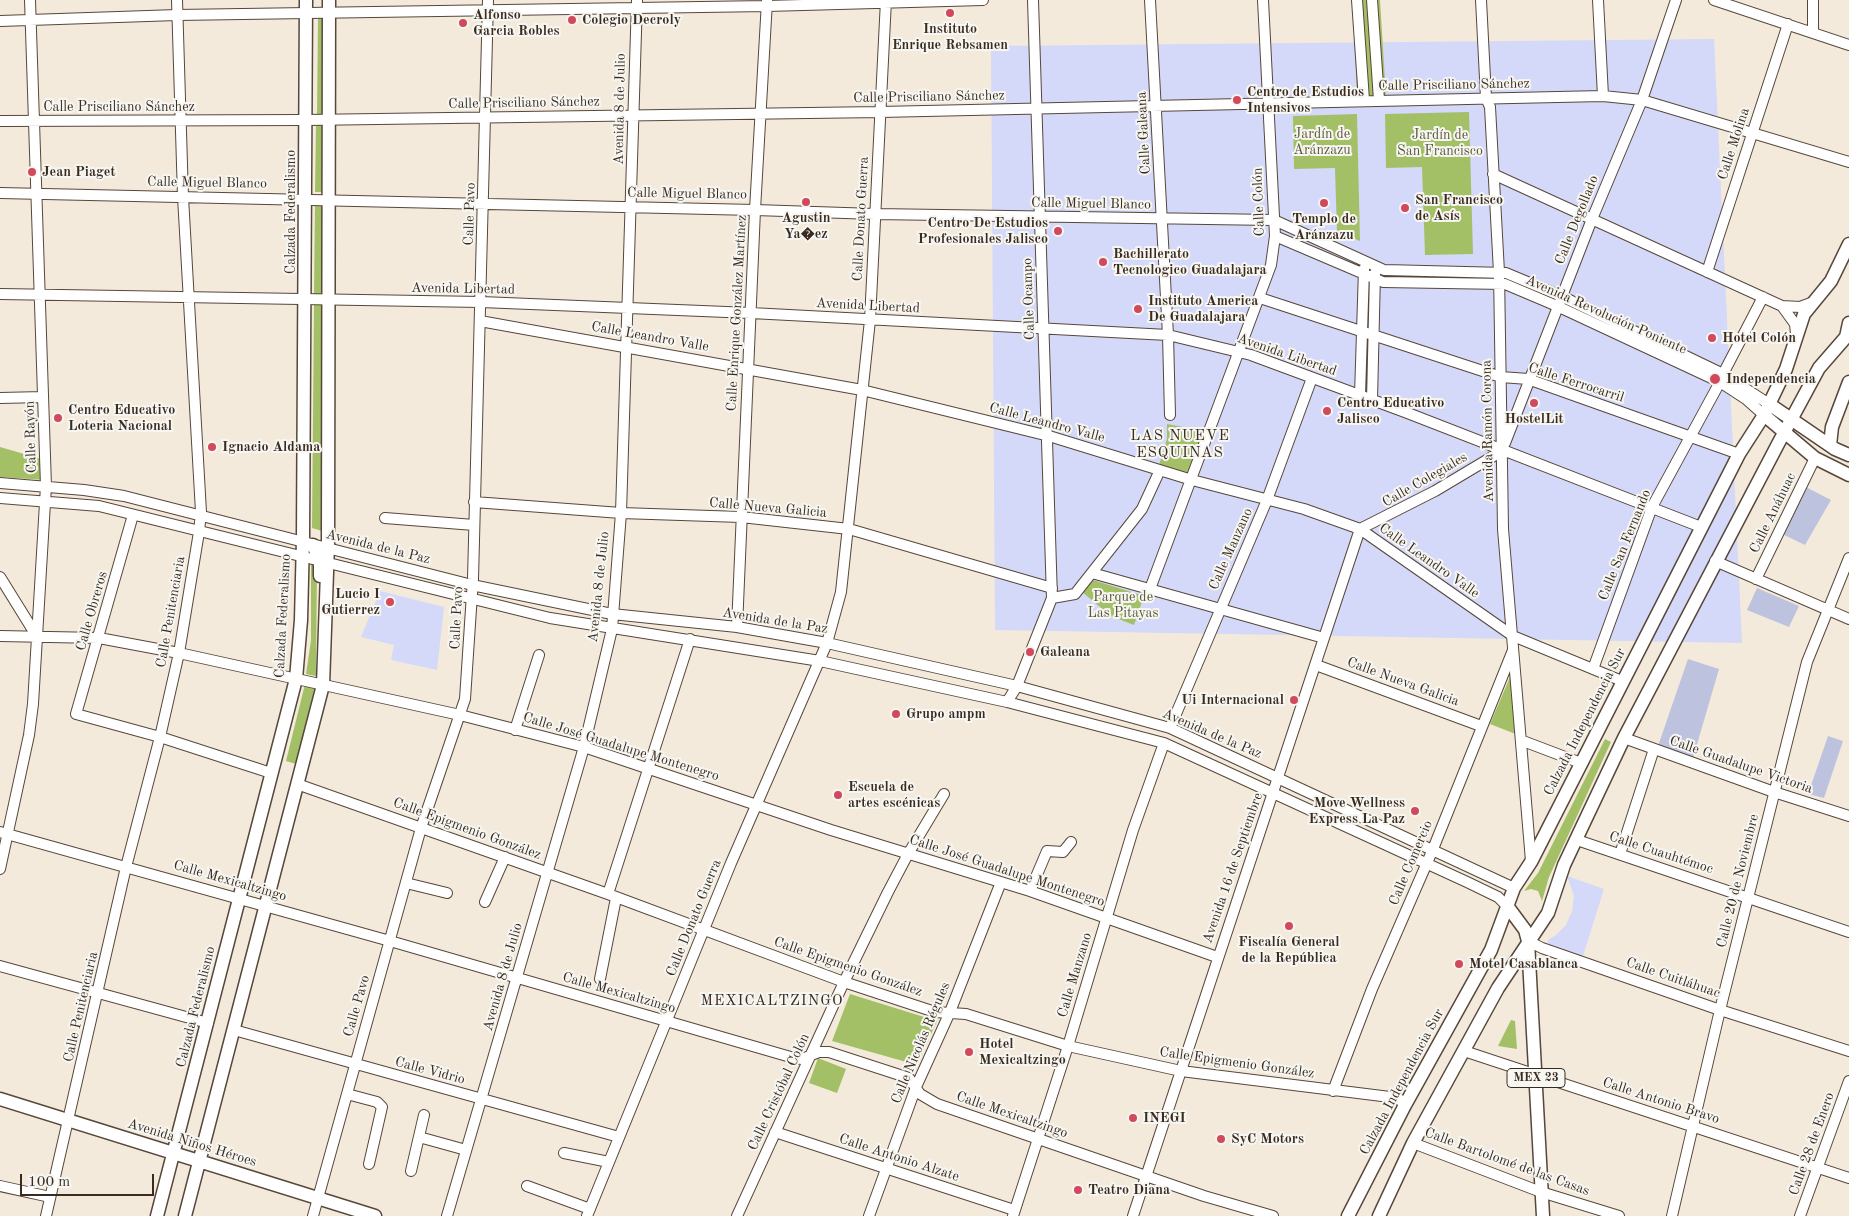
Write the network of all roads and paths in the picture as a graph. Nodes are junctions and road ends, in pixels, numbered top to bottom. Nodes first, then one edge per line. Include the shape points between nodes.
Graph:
1 (30, 0) edge
2 (177, 0) edge
3 (306, 0) edge
4 (984, 0) edge
5 (1033, 0) edge
6 (1150, 0) edge
7 (1263, 0) edge
8 (1357, 0) edge
9 (1372, 0) edge
10 (1481, 0) edge
11 (1598, 0) edge
12 (1676, 0) edge
13 (1714, 0) edge
14 (1813, 0) edge
15 (886, 1) edge
16 (767, 3) edge
17 (637, 4) edge
18 (488, 5) edge
19 (329, 6) edge
20 (306, 13) junction
21 (177, 15) junction
22 (31, 20) junction
23 (0, 21) edge
24 (1788, 24) junction
25 (1813, 32) junction
26 (1849, 44) edge
27 (1603, 96) junction
28 (1486, 98) junction
29 (1364, 100) junction
30 (1379, 100) junction
31 (1642, 100) junction
32 (1269, 102) junction
33 (1156, 105) junction
34 (1037, 108) junction
35 (880, 112) junction
36 (761, 113) junction
37 (634, 115) junction
38 (486, 118) junction
39 (180, 120) junction
40 (306, 120) junction
41 (329, 120) junction
42 (0, 121) edge
43 (34, 121) junction
44 (1751, 134) junction
45 (1849, 162) edge
46 (1493, 174) junction
47 (0, 193) edge
48 (36, 193) junction
49 (183, 197) junction
50 (306, 199) junction
51 (328, 200) junction
52 (484, 204) junction
53 (632, 207) junction
54 (755, 210) junction
55 (875, 214) junction
56 (1040, 216) junction
57 (1162, 219) junction
58 (1592, 219) junction
59 (1274, 220) junction
60 (1275, 236) junction
61 (1849, 244) edge
62 (1364, 260) junction
63 (1375, 266) junction
64 (1499, 272) junction
65 (1708, 272) junction
66 (1364, 275) junction
67 (1375, 279) junction
68 (1499, 284) junction
69 (0, 294) edge
70 (39, 295) junction
71 (189, 297) junction
72 (1763, 297) junction
73 (1260, 298) junction
74 (306, 299) junction
75 (328, 300) junction
76 (1560, 301) junction
77 (481, 302) junction
78 (1811, 303) junction
79 (1782, 306) junction
80 (627, 309) junction
81 (751, 314) junction
82 (480, 320) junction
83 (870, 320) junction
84 (1849, 323) edge
85 (1044, 329) junction
86 (1362, 333) junction
87 (1796, 334) junction
88 (1168, 335) junction
89 (1374, 337) junction
90 (1848, 340) edge
91 (626, 346) junction
92 (1238, 351) junction
93 (748, 368) junction
94 (1312, 378) junction
95 (1501, 378) junction
96 (1722, 378) junction
97 (1528, 379) junction
98 (1849, 382) edge
99 (862, 390) junction
100 (1360, 396) junction
101 (43, 397) junction
102 (0, 398) edge
103 (1372, 400) junction
104 (1767, 409) junction
105 (1170, 415) dead end
106 (1792, 419) junction
107 (1784, 433) junction
108 (1048, 436) junction
109 (1691, 436) junction
110 (1830, 445) junction
111 (1502, 451) junction
112 (1739, 454) junction
113 (1849, 455) edge
114 (1815, 458) junction
115 (1160, 470) junction
116 (1849, 475) edge
117 (1192, 480) junction
118 (0, 484) edge
119 (46, 486) junction
120 (0, 498) edge
121 (46, 500) junction
122 (1267, 500) junction
123 (474, 502) junction
124 (1652, 507) junction
125 (621, 512) junction
126 (133, 515) junction
127 (201, 516) junction
128 (741, 516) junction
129 (385, 518) dead end
130 (474, 525) junction
131 (1701, 527) junction
132 (849, 529) junction
133 (1360, 529) junction
134 (199, 532) junction
135 (308, 544) junction
136 (328, 549) junction
137 (302, 557) junction
138 (1849, 558) edge
139 (1715, 561) junction
140 (324, 562) junction
141 (1092, 573) junction
142 (0, 578) edge
143 (1756, 580) junction
144 (472, 585) junction
145 (1150, 589) junction
146 (1052, 593) junction
147 (472, 600) junction
148 (1220, 608) junction
149 (1827, 610) junction
150 (612, 614) junction
151 (1849, 619) edge
152 (737, 627) junction
153 (612, 629) junction
154 (36, 635) junction
155 (0, 636) edge
156 (99, 638) junction
157 (1324, 638) junction
158 (690, 639) junction
159 (1514, 641) junction
160 (827, 643) junction
161 (178, 653) junction
162 (539, 655) dead end
163 (820, 661) junction
164 (1316, 665) junction
165 (1593, 669) junction
166 (296, 679) junction
167 (323, 681) junction
168 (1622, 681) junction
169 (1018, 686) junction
170 (1007, 702) junction
171 (460, 715) junction
172 (1481, 726) junction
173 (1170, 728) junction
174 (516, 730) junction
175 (160, 737) junction
176 (1624, 738) junction
177 (1523, 741) junction
178 (1164, 743) junction
179 (584, 747) junction
180 (1654, 750) junction
181 (1581, 763) junction
182 (647, 767) junction
183 (271, 773) junction
184 (1278, 777) junction
185 (297, 784) junction
186 (1774, 792) junction
187 (1273, 793) junction
188 (944, 794) dead end
189 (756, 804) junction
190 (1849, 816) edge
191 (421, 828) junction
192 (4, 833) edge
193 (1577, 840) junction
194 (1071, 842) dead end
195 (1433, 850) junction
196 (908, 854) junction
197 (1620, 854) junction
198 (505, 858) junction
199 (1531, 862) junction
200 (1426, 864) junction
201 (126, 867) junction
202 (0, 869) edge
203 (547, 872) junction
204 (1001, 882) junction
205 (406, 883) junction
206 (1514, 888) junction
207 (1030, 891) junction
208 (448, 893) dead end
209 (612, 896) junction
210 (1750, 897) junction
211 (239, 899) junction
212 (485, 902) dead end
213 (266, 906) junction
214 (1508, 907) junction
215 (1107, 918) junction
216 (704, 930) junction
217 (1849, 932) edge
218 (390, 941) junction
219 (1528, 941) junction
220 (1218, 957) junction
221 (0, 966) edge
222 (517, 978) junction
223 (600, 979) dead end
224 (844, 982) junction
225 (98, 993) junction
226 (1720, 1010) junction
227 (950, 1012) junction
228 (667, 1021) junction
229 (208, 1023) junction
230 (234, 1030) junction
231 (1068, 1046) junction
232 (1464, 1051) junction
233 (1849, 1051) edge
234 (810, 1056) junction
235 (354, 1065) junction
236 (1181, 1071) junction
237 (1535, 1075) junction
238 (1849, 1081) edge
239 (916, 1087) junction
240 (1333, 1091) junction
241 (347, 1094) junction
242 (0, 1099) edge
243 (481, 1099) junction
244 (1405, 1105) junction
245 (424, 1115) dead end
246 (69, 1121) junction
247 (1693, 1126) junction
248 (775, 1132) junction
249 (419, 1137) junction
250 (619, 1137) junction
251 (1038, 1138) junction
252 (1413, 1143) junction
253 (466, 1150) junction
254 (173, 1153) junction
255 (564, 1153) dead end
256 (200, 1162) junction
257 (609, 1162) junction
258 (369, 1164) dead end
259 (886, 1168) junction
260 (1819, 1168) junction
261 (411, 1171) dead end
262 (1146, 1176) junction
263 (1849, 1178) edge
264 (0, 1186) edge
265 (527, 1186) dead end
266 (1541, 1192) junction
267 (50, 1198) junction
268 (318, 1198) junction
269 (588, 1213) edge
270 (1013, 1213) edge
271 (46, 1216) edge
272 (157, 1216) edge
273 (185, 1216) edge
274 (313, 1216) edge
275 (375, 1216) edge
276 (447, 1216) edge
277 (737, 1216) edge
278 (869, 1216) edge
279 (1134, 1216) edge
280 (1273, 1216) edge
281 (1348, 1216) edge
282 (1379, 1216) edge
283 (1543, 1216) edge
284 (1619, 1216) edge
285 (1672, 1216) edge
286 (1800, 1216) edge

1 - 22 street, Calle Rayón
2 - 21 street, Calle Penitenciaria
3 - 20 main road, Calzada Federalismo
4 - 15 street
5 - 34 street, Calle Ocampo
6 - 33 street, Calle Galeana
7 - 32 street, Calle Colón
8 - 29 street
9 - 30 street
10 - 28 street, Avenida Ramón Corona
11 - 27 street
12 - 31 street, Calle Degollado
13 - 24 street
14 - 25 street
15 - 16 street
15 - 35 street, Calle Donato Guerra
16 - 17 street
16 - 36 street, Calle Enrique González Martínez
17 - 18 street
17 - 37 street, Avenida 8 de Julio
18 - 19 street
18 - 38 street, Calle Pavo
19 - 20 street
19 - 41 main road
20 - 21 street
20 - 40 main road, Calzada Federalismo
21 - 22 street
21 - 39 street, Calle Penitenciaria
22 - 23 street
22 - 43 street, Calle Rayón
24 - 25 street
24 - 44 street, Calle Molina
25 - 26 street
27 - 28 street, Calle Prisciliano Sánchez
27 - 31 street, Calle Prisciliano Sánchez
28 - 30 street, Calle Prisciliano Sánchez
28 - 46 street, Avenida Ramón Corona via 1490,107
29 - 30 street, Calle Prisciliano Sánchez
29 - 32 street, Calle Prisciliano Sánchez
31 - 44 street, Calle Prisciliano Sánchez
31 - 58 street, Calle Degollado
32 - 33 street, Calle Prisciliano Sánchez
32 - 59 street, Calle Colón
33 - 34 street, Calle Prisciliano Sánchez
33 - 57 street, Calle Galeana
34 - 35 street, Calle Prisciliano Sánchez
34 - 56 street, Calle Ocampo
35 - 36 street, Calle Prisciliano Sánchez
35 - 55 street, Calle Donato Guerra
36 - 37 street, Calle Prisciliano Sánchez
36 - 54 street, Calle Enrique González Martínez
37 - 38 street, Calle Prisciliano Sánchez
37 - 53 street, Avenida 8 de Julio
38 - 41 street, Calle Prisciliano Sánchez
38 - 52 street, Calle Pavo
39 - 40 street, Calle Prisciliano Sánchez
39 - 43 street, Calle Prisciliano Sánchez
39 - 49 street, Calle Penitenciaria
40 - 41 street, Calle Prisciliano Sánchez
40 - 50 main road, Calzada Federalismo
41 - 51 main road
42 - 43 street, Calle Prisciliano Sánchez
43 - 48 street, Calle Rayón
44 - 45 street, Calle Prisciliano Sánchez
44 - 65 street, Calle Molina
46 - 58 street
46 - 64 street, Avenida Ramón Corona
47 - 48 street, Calle Miguel Blanco
48 - 49 street, Calle Miguel Blanco
48 - 70 street, Calle Rayón
49 - 50 street, Calle Miguel Blanco
49 - 71 street, Calle Penitenciaria
50 - 51 street, Calle Miguel Blanco
50 - 74 main road, Calzada Federalismo
51 - 52 street, Calle Miguel Blanco
51 - 75 main road
52 - 53 street, Calle Miguel Blanco
52 - 77 street, Calle Pavo
53 - 54 street, Calle Miguel Blanco
53 - 80 street, Avenida 8 de Julio
54 - 55 street, Calle Miguel Blanco
54 - 81 street, Calle Enrique González Martínez
55 - 56 street, Calle Miguel Blanco
55 - 83 street, Calle Donato Guerra
56 - 57 street, Calle Miguel Blanco
56 - 85 street, Calle Ocampo
57 - 59 street, Calle Miguel Blanco
57 - 88 street, Calle Galeana
58 - 65 street
58 - 76 street, Calle Degollado
59 - 60 street, Calle Colón
59 - 62 street, Calle Miguel Blanco
60 - 66 street
60 - 73 street, Calle Colón via 1271,265
61 - 78 main road, Calzada Independencia Sur via 1831,281
62 - 63 street, Avenida Revolución Poniente
62 - 66 street
63 - 64 street, Avenida Revolución Poniente via 1384,270
63 - 67 street
64 - 68 street, Avenida Ramón Corona
64 - 76 street, Avenida Revolución Poniente
65 - 72 street
66 - 67 street, Avenida Revolución Poniente
66 - 86 street
67 - 68 street, Avenida Revolución Poniente via 1383,282
67 - 89 street
68 - 76 street, Avenida Revolución Poniente
68 - 95 street, Avenida Ramón Corona
69 - 70 street, Avenida Libertad
70 - 71 street, Avenida Libertad
70 - 101 street, Calle Rayón
71 - 74 street, Avenida Libertad
71 - 127 street, Calle Penitenciaria
72 - 79 street
72 - 96 street, Calle San Fernando
73 - 86 street, Calle Ferrocarril
73 - 92 street, Calle Colón
74 - 75 street, Avenida Libertad
74 - 135 main road, Calzada Federalismo
75 - 77 street, Avenida Libertad
75 - 136 main road
76 - 96 street, Avenida Revolución Poniente
76 - 97 street, Calle Degollado
77 - 80 street, Avenida Libertad
77 - 82 street, Calle Pavo
78 - 79 street via 1800,307
78 - 87 main road, Calzada Independencia Sur
79 - 87 street via 1796,324
80 - 81 street, Avenida Libertad
80 - 91 street, Avenida 8 de Julio
81 - 83 street, Avenida Libertad
81 - 93 street, Calle Enrique González Martínez
82 - 91 street, Calle Leandro Valle
82 - 123 street, Calle Pavo
83 - 85 street, Avenida Libertad
83 - 99 street, Calle Donato Guerra
84 - 90 main road
85 - 88 street, Avenida Libertad
85 - 108 street, Calle Ocampo
86 - 89 street, Calle Ferrocarril
86 - 100 street
87 - 104 main road, Calzada Independencia Sur via 1786,369
88 - 92 street, Avenida Libertad
88 - 105 street, Calle Galeana
89 - 95 street, Calle Ferrocarril
89 - 103 street
90 - 106 main road via 1820,368
91 - 93 street, Calle Leandro Valle
91 - 125 street, Avenida 8 de Julio
92 - 94 street, Avenida Libertad
92 - 117 street, Calle Colón
93 - 99 street, Calle Leandro Valle
93 - 128 street, Calle Enrique González Martínez
94 - 100 street, Avenida Libertad
94 - 122 street, Calle Manzano
95 - 97 street, Calle Ferrocarril
95 - 111 street, Avenida Ramón Corona
96 - 104 street, Avenida Revolución Poniente via 1746,399
96 - 109 street, Calle San Fernando
97 - 109 street, Calle Ferrocarril
97 - 111 street, Calle Degollado
98 - 110 main road via 1832,427
99 - 108 street, Calle Leandro Valle
99 - 132 street, Calle Donato Guerra
100 - 103 street, Avenida Libertad
101 - 102 street
101 - 119 street, Calle Rayón
103 - 111 street, Avenida Libertad
104 - 106 main road
104 - 107 main road
104 - 112 main road, Calzada Independencia Sur
106 - 107 main road
106 - 110 main road
107 - 114 main road
107 - 139 main road
108 - 115 street, Calle Leandro Valle
108 - 146 street, Calle Ocampo
109 - 112 street, Calle Ferrocarril
109 - 124 street, Calle San Fernando
110 - 113 main road
111 - 124 street, Avenida Libertad
111 - 133 street, Calle Colegiales via 1435,491
111 - 159 street, Avenida Ramón Corona via 1504,529
112 - 131 main road, Calzada Independencia Sur
114 - 116 main road
114 - 143 street, Calle Anáhuac
115 - 117 street, Calle Leandro Valle
115 - 141 street via 1142,509
117 - 122 street, Calle Leandro Valle
117 - 145 street, Calle Colón
118 - 119 street, Avenida de la Paz
119 - 121 street, Calle Rayón
119 - 127 street, Avenida de la Paz via 124,496
120 - 121 street, Avenida de la Paz
121 - 126 street, Avenida de la Paz via 99,506
121 - 154 street, Calle Rayón
122 - 133 street, Calle Leandro Valle
122 - 148 street, Calle Manzano
123 - 125 street, Calle Nueva Galicia
123 - 130 street, Calle Pavo
124 - 131 street, Avenida Libertad
124 - 165 street, Calle San Fernando
125 - 128 street, Calle Nueva Galicia
125 - 150 street, Avenida 8 de Julio
126 - 134 street, Avenida de la Paz
126 - 156 street, Calle Obreros
127 - 134 street, Calle Penitenciaria
127 - 135 street, Avenida de la Paz
128 - 132 street, Calle Nueva Galicia
128 - 152 street, Calle Enrique González Martínez
129 - 130 street
130 - 144 street, Calle Pavo
131 - 168 main road, Calzada Independencia Sur
132 - 146 street, Calle Nueva Galicia
132 - 160 street, Calle Donato Guerra via 841,592
133 - 157 street, Avenida 16 de Septiembre
133 - 159 street, Calle Leandro Valle
134 - 137 street, Avenida de la Paz
134 - 161 street, Calle Penitenciaria
135 - 136 street, Avenida de la Paz
135 - 137 main road, Calzada Federalismo
135 - 140 main road
136 - 140 main road
136 - 144 street, Avenida de la Paz
137 - 140 street, Avenida de la Paz
137 - 166 main road, Calzada Federalismo
138 - 149 street, Calle 20 de Noviembre
139 - 143 street
139 - 176 main road
140 - 147 street, Avenida de la Paz
140 - 167 main road
141 - 145 street
141 - 146 street via 1076,594
142 - 154 street
143 - 149 street
144 - 147 street, Calle Pavo
144 - 150 street, Avenida de la Paz
145 - 148 street
146 - 169 street
147 - 153 street, Avenida de la Paz
147 - 171 street, Calle Pavo via 466,690
148 - 157 street
148 - 173 street, Calle Manzano
149 - 151 street
149 - 186 street, Calle 20 de Noviembre via 1807,662
150 - 152 street, Avenida de la Paz
150 - 153 street, Avenida 8 de Julio
152 - 160 street, Avenida de la Paz
153 - 158 street, Avenida de la Paz
153 - 179 street, Avenida 8 de Julio
154 - 155 street, Calle José Guadalupe Montenegro
154 - 156 street, Calle José Guadalupe Montenegro
154 - 192 street, Calle Rayón via 29,735
156 - 161 street, Calle José Guadalupe Montenegro
156 - 175 street, Calle Obreros via 76,714
157 - 164 street, Avenida 16 de Septiembre
158 - 163 street, Avenida de la Paz
158 - 182 street
159 - 165 street, Calle Leandro Valle
159 - 172 street, Calle Comercio
159 - 177 street, Avenida Ramón Corona
160 - 163 street, Calle Donato Guerra
160 - 169 street, Avenida de la Paz
161 - 166 street, Calle José Guadalupe Montenegro
161 - 175 street, Calle Penitenciaria
162 - 174 street
163 - 170 street, Avenida de la Paz
163 - 189 street, Calle Donato Guerra
164 - 172 street, Calle Nueva Galicia
164 - 184 street, Avenida 16 de Septiembre
165 - 168 street, Calle Leandro Valle
166 - 167 street, Calle José Guadalupe Montenegro
166 - 183 main road, Calzada Federalismo
167 - 171 street, Calle José Guadalupe Montenegro
167 - 185 main road
168 - 181 main road, Calzada Independencia Sur
169 - 170 street
169 - 173 street, Avenida de la Paz
170 - 178 street, Avenida de la Paz
171 - 174 street, Calle José Guadalupe Montenegro
171 - 191 street, Calle Pavo
172 - 195 street, Calle Comercio
173 - 184 street, Avenida de la Paz
174 - 179 street, Calle José Guadalupe Montenegro
175 - 183 street
175 - 201 street, Calle Penitenciaria
176 - 180 street, Calle Guadalupe Victoria
176 - 193 main road
177 - 181 street
177 - 199 street, Avenida Ramón Corona
178 - 187 street, Avenida de la Paz
178 - 215 street, Calle Manzano via 1133,830
179 - 182 street, Calle José Guadalupe Montenegro
179 - 203 street, Avenida 8 de Julio
180 - 186 street, Calle Guadalupe Victoria
180 - 197 street
181 - 199 main road, Calzada Independencia Sur
182 - 189 street, Calle José Guadalupe Montenegro
182 - 209 street
183 - 211 main road, Calzada Federalismo
184 - 187 street, Avenida 16 de Septiembre
184 - 195 street, Avenida de la Paz
185 - 191 street, Calle Epigmenio González
185 - 213 main road
186 - 190 street, Calle Guadalupe Victoria
186 - 210 street, Calle 20 de Noviembre
187 - 200 street, Avenida de la Paz
187 - 220 street, Avenida 16 de Septiembre
188 - 196 street, Calle Cristóbal Colón
189 - 196 street, Calle José Guadalupe Montenegro
189 - 216 street, Calle Donato Guerra
191 - 198 street, Calle Epigmenio González
191 - 205 street, Calle Pavo
192 - 201 street, Calle Mexicaltzingo
192 - 202 street, Calle Rayón
193 - 197 street, Calle Cuauhtémoc
193 - 219 main road via 1564,865 1548,913
194 - 207 street via 1063,852 1047,851
195 - 200 street, Calle Comercio
195 - 206 street, Avenida de la Paz
196 - 204 street, Calle José Guadalupe Montenegro
196 - 224 street, Calle Cristóbal Colón
197 - 210 street, Calle Cuauhtémoc
198 - 203 street, Calle Epigmenio González
198 - 212 street
199 - 206 main road, Calzada Independencia Sur
200 - 214 street, Avenida de la Paz via 1498,897
200 - 240 street, Calle Comercio via 1372,989
201 - 211 street, Calle Mexicaltzingo
201 - 225 street, Calle Penitenciaria
203 - 209 street, Calle Epigmenio González
203 - 222 street, Avenida 8 de Julio
204 - 207 street, Calle José Guadalupe Montenegro
204 - 227 street, Calle Nicolás Régules
205 - 208 street
205 - 218 street, Calle Pavo
206 - 214 main road, Calzada Independencia Sur
207 - 215 street, Calle José Guadalupe Montenegro
209 - 216 street, Calle Epigmenio González
209 - 223 street
210 - 217 street, Calle Cuauhtémoc
210 - 226 street, Calle 20 de Noviembre
211 - 213 street, Calle Mexicaltzingo
211 - 229 main road, Calzada Federalismo
213 - 218 street, Calle Mexicaltzingo
213 - 230 main road
214 - 219 main road via 1525,930
214 - 244 main road, Calzada Independencia Sur via 1491,950
215 - 220 street, Calle José Guadalupe Montenegro
215 - 231 street, Calle Manzano
216 - 224 street, Calle Epigmenio González
216 - 228 street, Calle Donato Guerra
218 - 222 street, Calle Mexicaltzingo
218 - 235 street, Calle Pavo
219 - 226 street, Calle Cuitláhuac
219 - 232 main road
219 - 237 main road, MEX 23
220 - 236 street, Avenida 16 de Septiembre
221 - 225 street
222 - 228 street, Calle Mexicaltzingo
222 - 243 street, Avenida 8 de Julio
224 - 227 street, Calle Epigmenio González via 935,1012
224 - 234 street, Calle Cristóbal Colón
225 - 229 street
225 - 246 street, Calle Penitenciaria
226 - 233 street, Calle Cuitláhuac
226 - 247 street, Calle 20 de Noviembre
227 - 231 street, Calle Epigmenio González via 966,1014
227 - 239 street, Calle Nicolás Régules
228 - 234 street, Calle Mexicaltzingo via 794,1058
228 - 250 street, Calle Donato Guerra
229 - 254 main road, Calzada Federalismo
230 - 235 street, Calle Vidrio
230 - 256 main road
231 - 236 street, Calle Epigmenio González
231 - 251 street, Calle Manzano
232 - 237 street, Calle Antonio Bravo
232 - 252 main road
234 - 239 street, Calle Mexicaltzingo via 829,1052 908,1078
234 - 248 street, Calle Cristóbal Colón
235 - 241 street, Calle Pavo
235 - 243 street, Calle Vidrio
236 - 240 street, Calle Epigmenio González
236 - 262 street, Avenida 16 de Septiembre
237 - 247 street, Calle Antonio Bravo
237 - 266 main road, MEX 23
238 - 260 street, Calle 28 de Enero
239 - 251 street, Calle Mexicaltzingo via 926,1099 937,1104
239 - 259 street, Calle Nicolás Régules
240 - 244 street, Calle Epigmenio González via 1398,1098
241 - 258 street via 377,1102 382,1107
241 - 268 street, Calle Pavo
242 - 246 main road, Avenida Niños Héroes
243 - 250 street, Calle Vidrio
243 - 253 street, Avenida 8 de Julio
244 - 281 main road, Calzada Independencia Sur
245 - 249 street
246 - 254 main road, Avenida Niños Héroes
246 - 267 street, Calle Penitenciaria
247 - 260 street, Calle Antonio Bravo
247 - 285 street, Calle 20 de Noviembre
248 - 259 street, Calle Antonio Alzate
248 - 277 street, Calle Cristóbal Colón
249 - 253 street
249 - 261 street
250 - 257 street, Calle Donato Guerra
251 - 262 street, Calle Mexicaltzingo
251 - 270 street, Calle Manzano
252 - 266 street, Calle Bartolomé de las Casas
252 - 282 main road
253 - 276 street, Avenida 8 de Julio
254 - 256 main road, Avenida Niños Héroes
254 - 272 main road, Calzada Federalismo
255 - 257 street
256 - 268 main road, Avenida Niños Héroes
256 - 273 main road
257 - 269 street, Calle Donato Guerra
259 - 270 street, Calle Antonio Alzate
259 - 278 street, Calle Nicolás Régules
260 - 263 street, Calle Antonio Bravo
260 - 286 street, Calle 28 de Enero
262 - 279 street, Avenida 16 de Septiembre
262 - 280 street, Calle Mexicaltzingo
264 - 267 street
265 - 269 street
266 - 283 main road, MEX 23
266 - 284 street, Calle Bartolomé de las Casas
267 - 271 street, Calle Penitenciaria
268 - 274 street, Calle Pavo
268 - 275 main road, Avenida Niños Héroes

